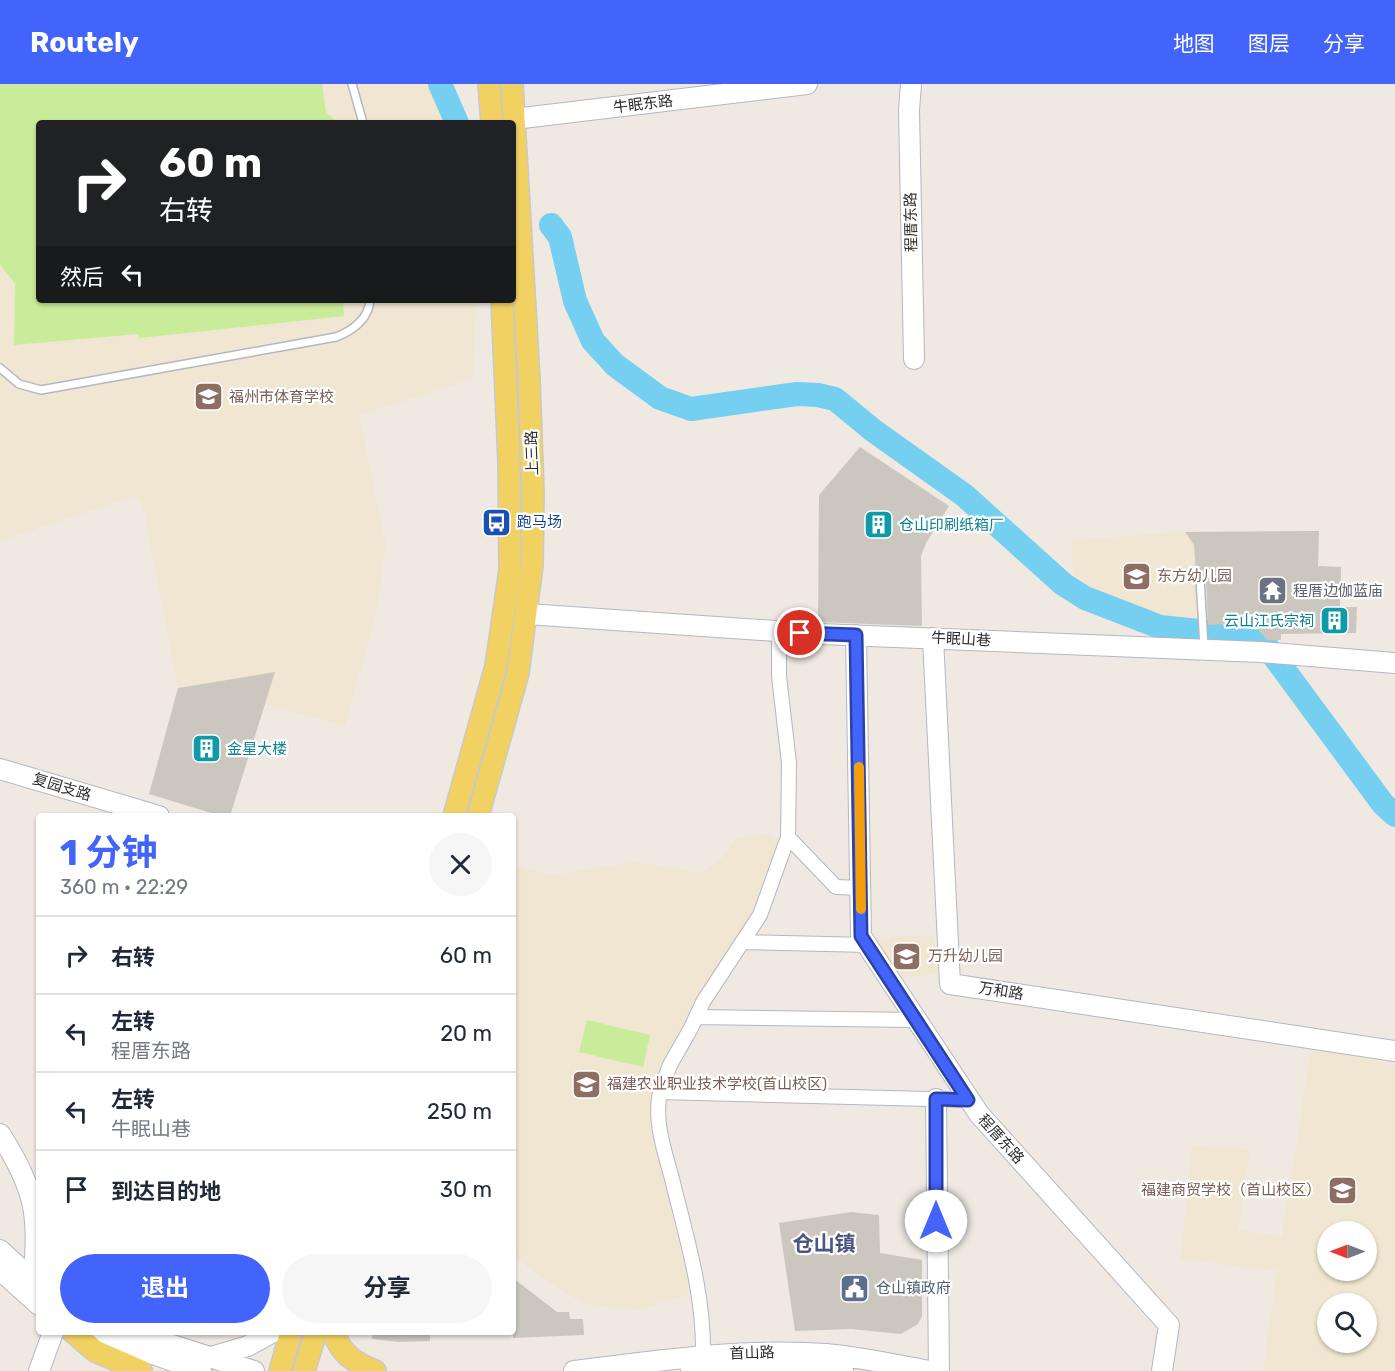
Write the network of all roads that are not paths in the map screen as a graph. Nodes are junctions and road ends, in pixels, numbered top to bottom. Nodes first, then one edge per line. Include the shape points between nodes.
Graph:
1 (352, 84) edge
2 (489, 84) edge
3 (512, 84) edge
4 (807, 84) edge
5 (911, 84) edge
6 (514, 119) joint
7 (362, 120) edge
8 (492, 120) edge
9 (516, 158) edge
10 (370, 303) edge
11 (502, 303) edge
12 (914, 360) dead end
13 (0, 368) edge
14 (1200, 578) dead end
15 (527, 614) junction
16 (779, 631) junction
17 (856, 635) junction
18 (933, 638) junction
19 (1204, 647) junction
20 (1395, 663) edge
21 (0, 769) edge
22 (149, 813) edge
23 (455, 813) edge
24 (479, 813) edge
25 (788, 837) junction
26 (861, 888) junction
27 (744, 942) junction
28 (869, 945) junction
29 (696, 1017) junction
30 (915, 1020) junction
31 (1395, 1051) edge
32 (660, 1092) junction
33 (936, 1099) junction
34 (968, 1100) junction
35 (0, 1134) edge
36 (36, 1214) edge
37 (0, 1250) edge
38 (0, 1270) edge
39 (36, 1284) edge
40 (36, 1302) edge
41 (52, 1335) edge
42 (76, 1335) edge
43 (102, 1335) edge
44 (138, 1335) edge
45 (268, 1335) edge
46 (290, 1335) edge
47 (315, 1335) edge
48 (335, 1335) edge
49 (703, 1355) junction
50 (206, 1364) edge
51 (39, 1371) edge
52 (141, 1371) edge
53 (254, 1371) edge
54 (280, 1371) edge
55 (304, 1371) edge
56 (375, 1371) edge
57 (574, 1371) edge
58 (691, 1371) edge
59 (843, 1371) edge
60 (930, 1371) edge
61 (939, 1371) edge
62 (1162, 1371) edge

1 - 7 lane
2 - 8 main road
3 - 6 main road, 上三路
4 - 6 street, 牛眠东路
5 - 12 street, 程厝东路
9 - 15 main road, 上三路 via 533,493
10 - 13 lane via 352,331 336,337 41,390 19,384
11 - 23 main road, 上三路 via 510,570 496,666
14 - 19 lane
15 - 16 street, 牛眠山巷
15 - 24 main road, 上三路 via 514,688
16 - 17 street, 牛眠山巷
16 - 25 street via 779,676 789,763
17 - 18 street, 牛眠山巷
17 - 26 street, 程厝东路
18 - 19 street, 牛眠山巷
18 - 31 street, 万和路 via 950,984
19 - 20 street, 牛眠山巷
21 - 22 street, 复园支路
25 - 26 street via 836,888
25 - 27 street via 763,908
26 - 28 street, 程厝东路 via 861,936
27 - 28 street
27 - 29 street
28 - 30 street, 程厝东路
29 - 30 street
29 - 32 street
30 - 34 street, 程厝东路
32 - 33 street
32 - 49 street via 657,1111 664,1152 700,1293
33 - 34 street
33 - 61 street
34 - 62 street, 程厝东路 via 1169,1325
35 - 36 street via 24,1179
37 - 39 street
38 - 40 street
41 - 51 street
42 - 52 main road via 95,1351
43 - 50 street
44 - 50 street
45 - 50 street
46 - 54 main road
47 - 55 main road
48 - 56 main road via 351,1359
49 - 57 street, 首山路
49 - 60 street, 首山路 via 827,1354
50 - 53 street
58 - 59 street, 首山路 via 753,1367

